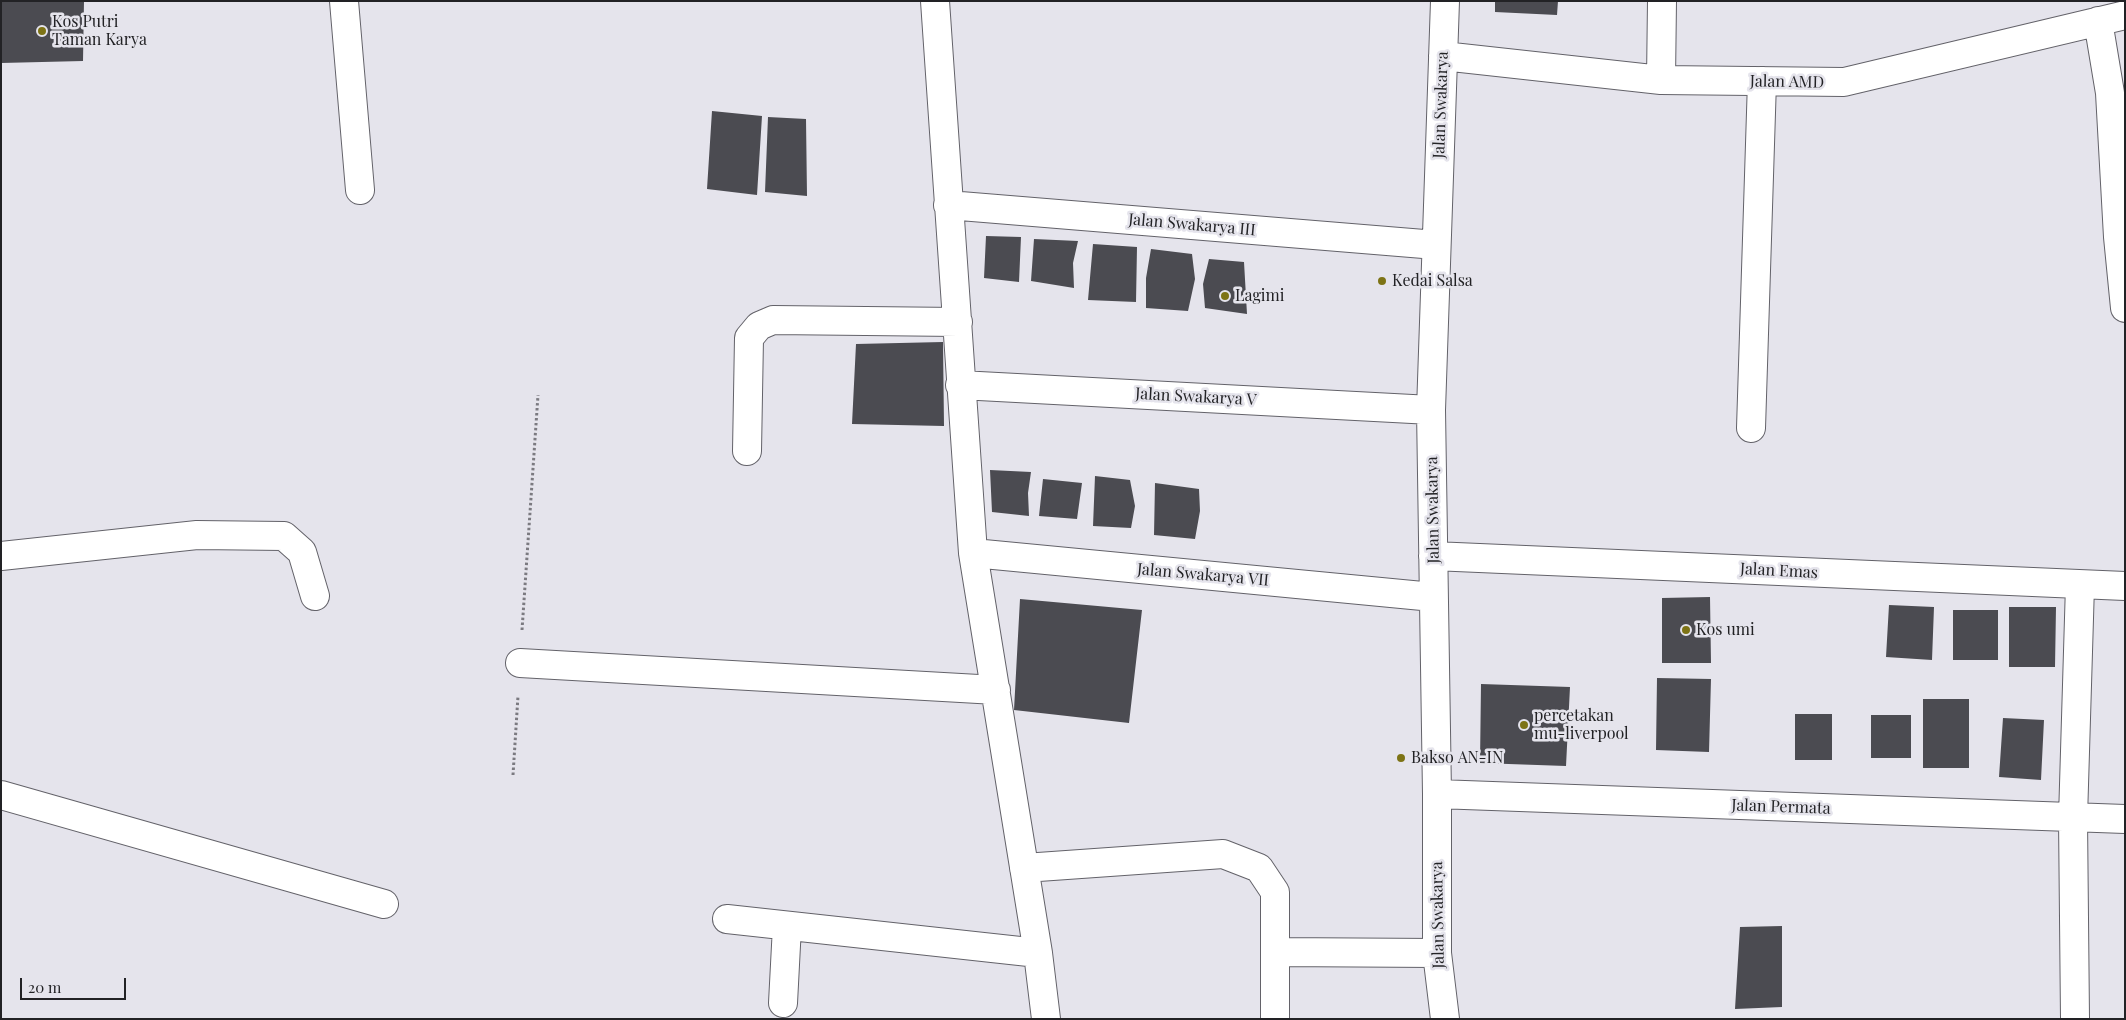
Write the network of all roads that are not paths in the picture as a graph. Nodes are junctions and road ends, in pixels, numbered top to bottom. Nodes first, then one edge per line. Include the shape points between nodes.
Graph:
1 (344, 1) edge
2 (935, 1) edge
3 (1445, 1) edge
4 (1662, 1) edge
5 (2125, 15) edge
6 (2098, 21) junction
7 (1443, 56) junction
8 (1661, 80) junction
9 (1762, 81) junction
10 (360, 190) dead end
11 (948, 205) junction
12 (1436, 245) junction
13 (2125, 308) edge
14 (958, 322) junction
15 (960, 385) junction
16 (1432, 410) junction
17 (1751, 428) dead end
18 (747, 451) dead end
19 (973, 554) junction
20 (1, 556) edge
21 (1433, 556) junction
22 (2080, 585) junction
23 (2125, 586) edge
24 (315, 596) dead end
25 (1433, 597) junction
26 (520, 663) road end
27 (996, 690) junction
28 (1437, 794) junction
29 (1, 795) edge
30 (2073, 818) junction
31 (2125, 819) edge
32 (1024, 868) junction
33 (384, 904) dead end
34 (727, 919) dead end
35 (787, 926) junction
36 (1275, 952) junction
37 (1038, 953) junction
38 (1437, 953) junction
39 (783, 1003) dead end
40 (1046, 1019) edge
41 (1275, 1019) edge
42 (1445, 1019) edge
43 (2075, 1019) edge

1 - 10 street
2 - 11 street
3 - 7 street, Jalan Swakarya
4 - 8 street
5 - 6 street, Jalan AMD
6 - 9 street, Jalan AMD via 1844,82
6 - 13 street via 2110,93
7 - 8 street, Jalan AMD
7 - 12 street, Jalan Swakarya
8 - 9 street, Jalan AMD
9 - 17 street
11 - 12 street, Jalan Swakarya III
11 - 14 street
12 - 16 street, Jalan Swakarya
14 - 15 street
14 - 18 street via 773,320 760,326 749,338
15 - 16 street, Jalan Swakarya V
15 - 19 street
16 - 21 street, Jalan Swakarya
19 - 25 street, Jalan Swakarya VII
19 - 27 street
20 - 24 street via 197,535 284,536 302,552
21 - 22 street, Jalan Emas
21 - 25 street, Jalan Swakarya
22 - 23 street, Jalan Emas
22 - 30 street
25 - 28 street, Jalan Swakarya
26 - 27 street
27 - 32 street
28 - 30 street, Jalan Permata
28 - 38 street, Jalan Swakarya
29 - 33 street
30 - 31 street, Jalan Permata
30 - 43 street
32 - 36 street via 1223,854 1259,868 1275,892
32 - 37 street
34 - 35 street
35 - 37 street
35 - 39 street
36 - 38 street
36 - 41 street
37 - 40 street
38 - 42 street, Jalan Swakarya

